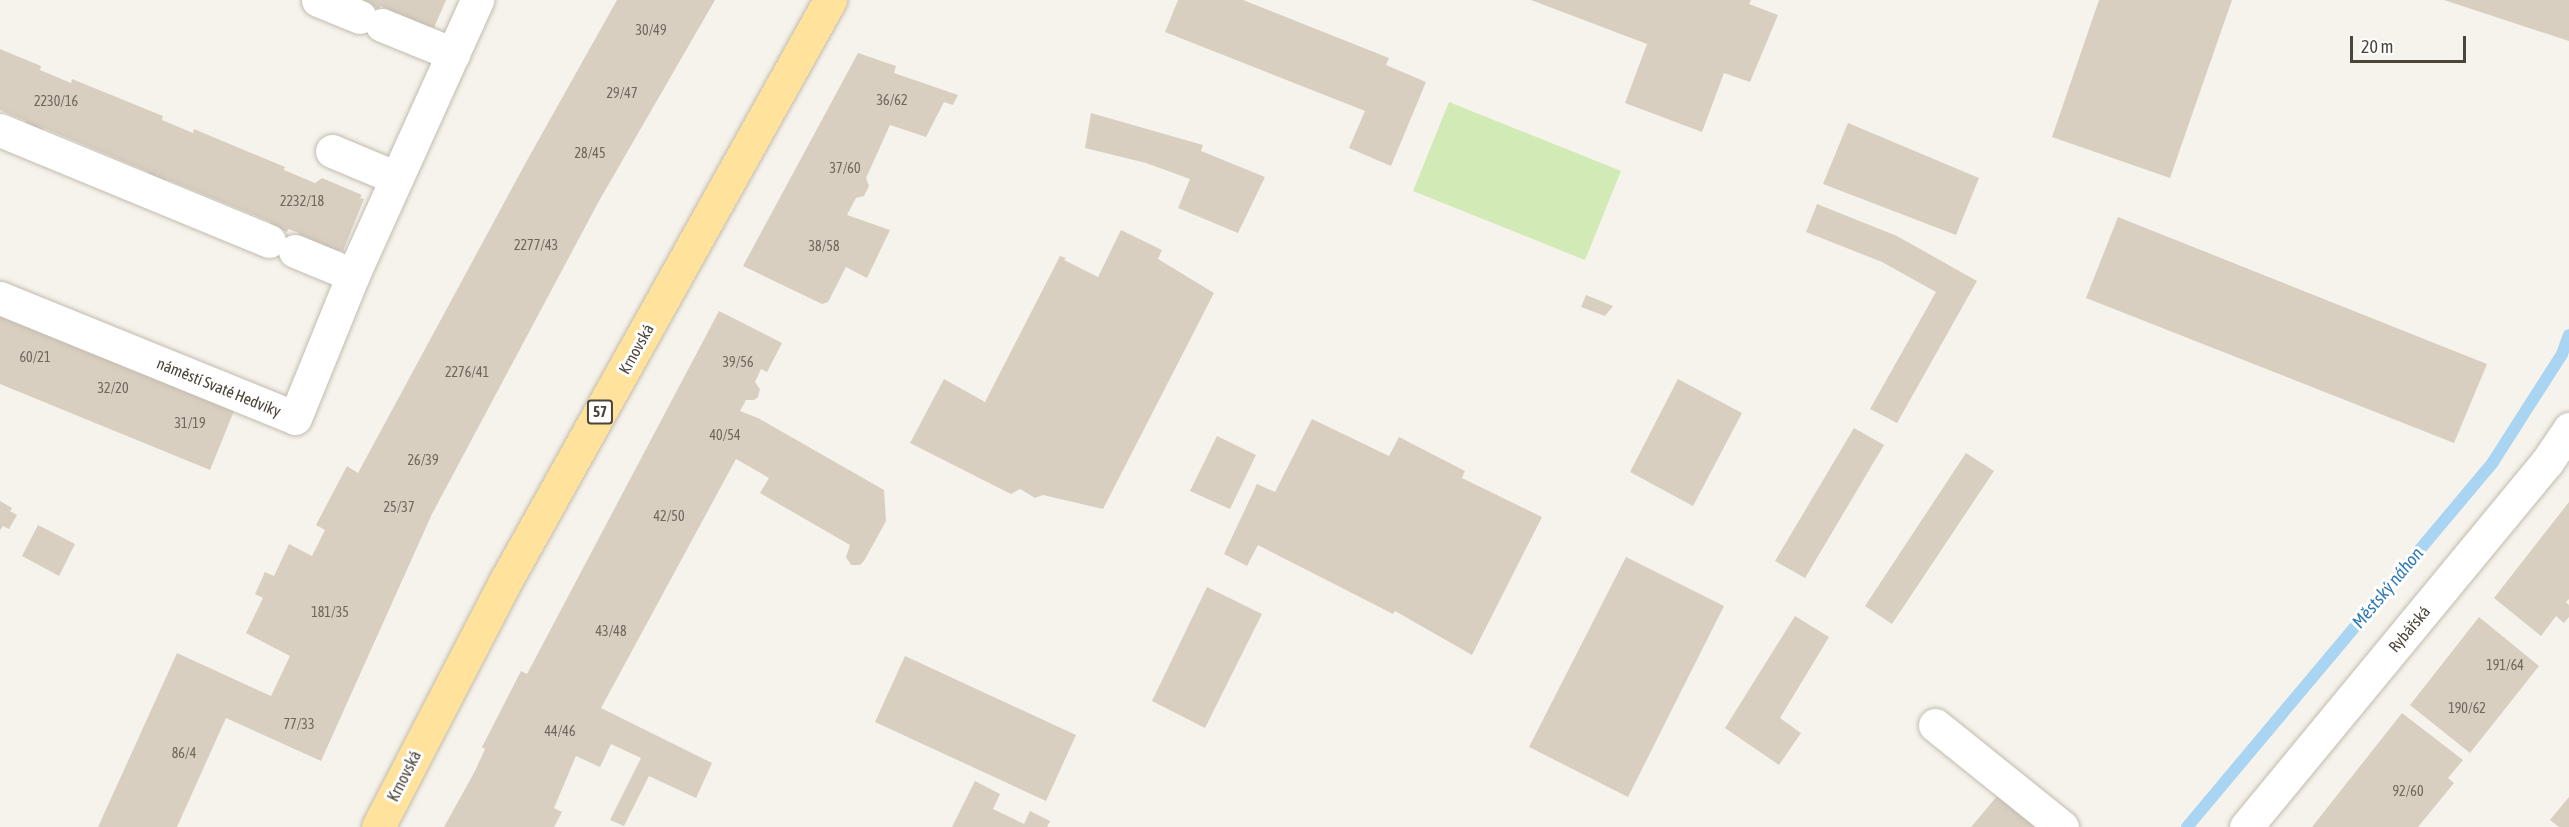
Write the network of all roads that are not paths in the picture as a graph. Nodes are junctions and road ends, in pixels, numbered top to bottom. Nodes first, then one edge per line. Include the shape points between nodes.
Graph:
1 (318, 0) edge
2 (477, 0) edge
3 (830, 0) edge
4 (453, 54) junction
5 (0, 130) edge
6 (332, 151) dead end
7 (397, 178) junction
8 (353, 275) junction
9 (0, 298) edge
10 (2569, 429) edge
11 (1935, 725) dead end
12 (378, 827) edge
13 (2062, 827) edge
14 (2246, 827) edge

1 - 4 street
2 - 4 street, náměstí Svaté Hedviky
3 - 12 main road, Krnovská / 57 via 505,582
4 - 7 street, náměstí Svaté Hedviky
5 - 8 street
6 - 7 street
7 - 8 street, náměstí Svaté Hedviky
8 - 9 street, náměstí Svaté Hedviky via 295,418
10 - 14 street, Rybářská via 2547,462
11 - 13 street

